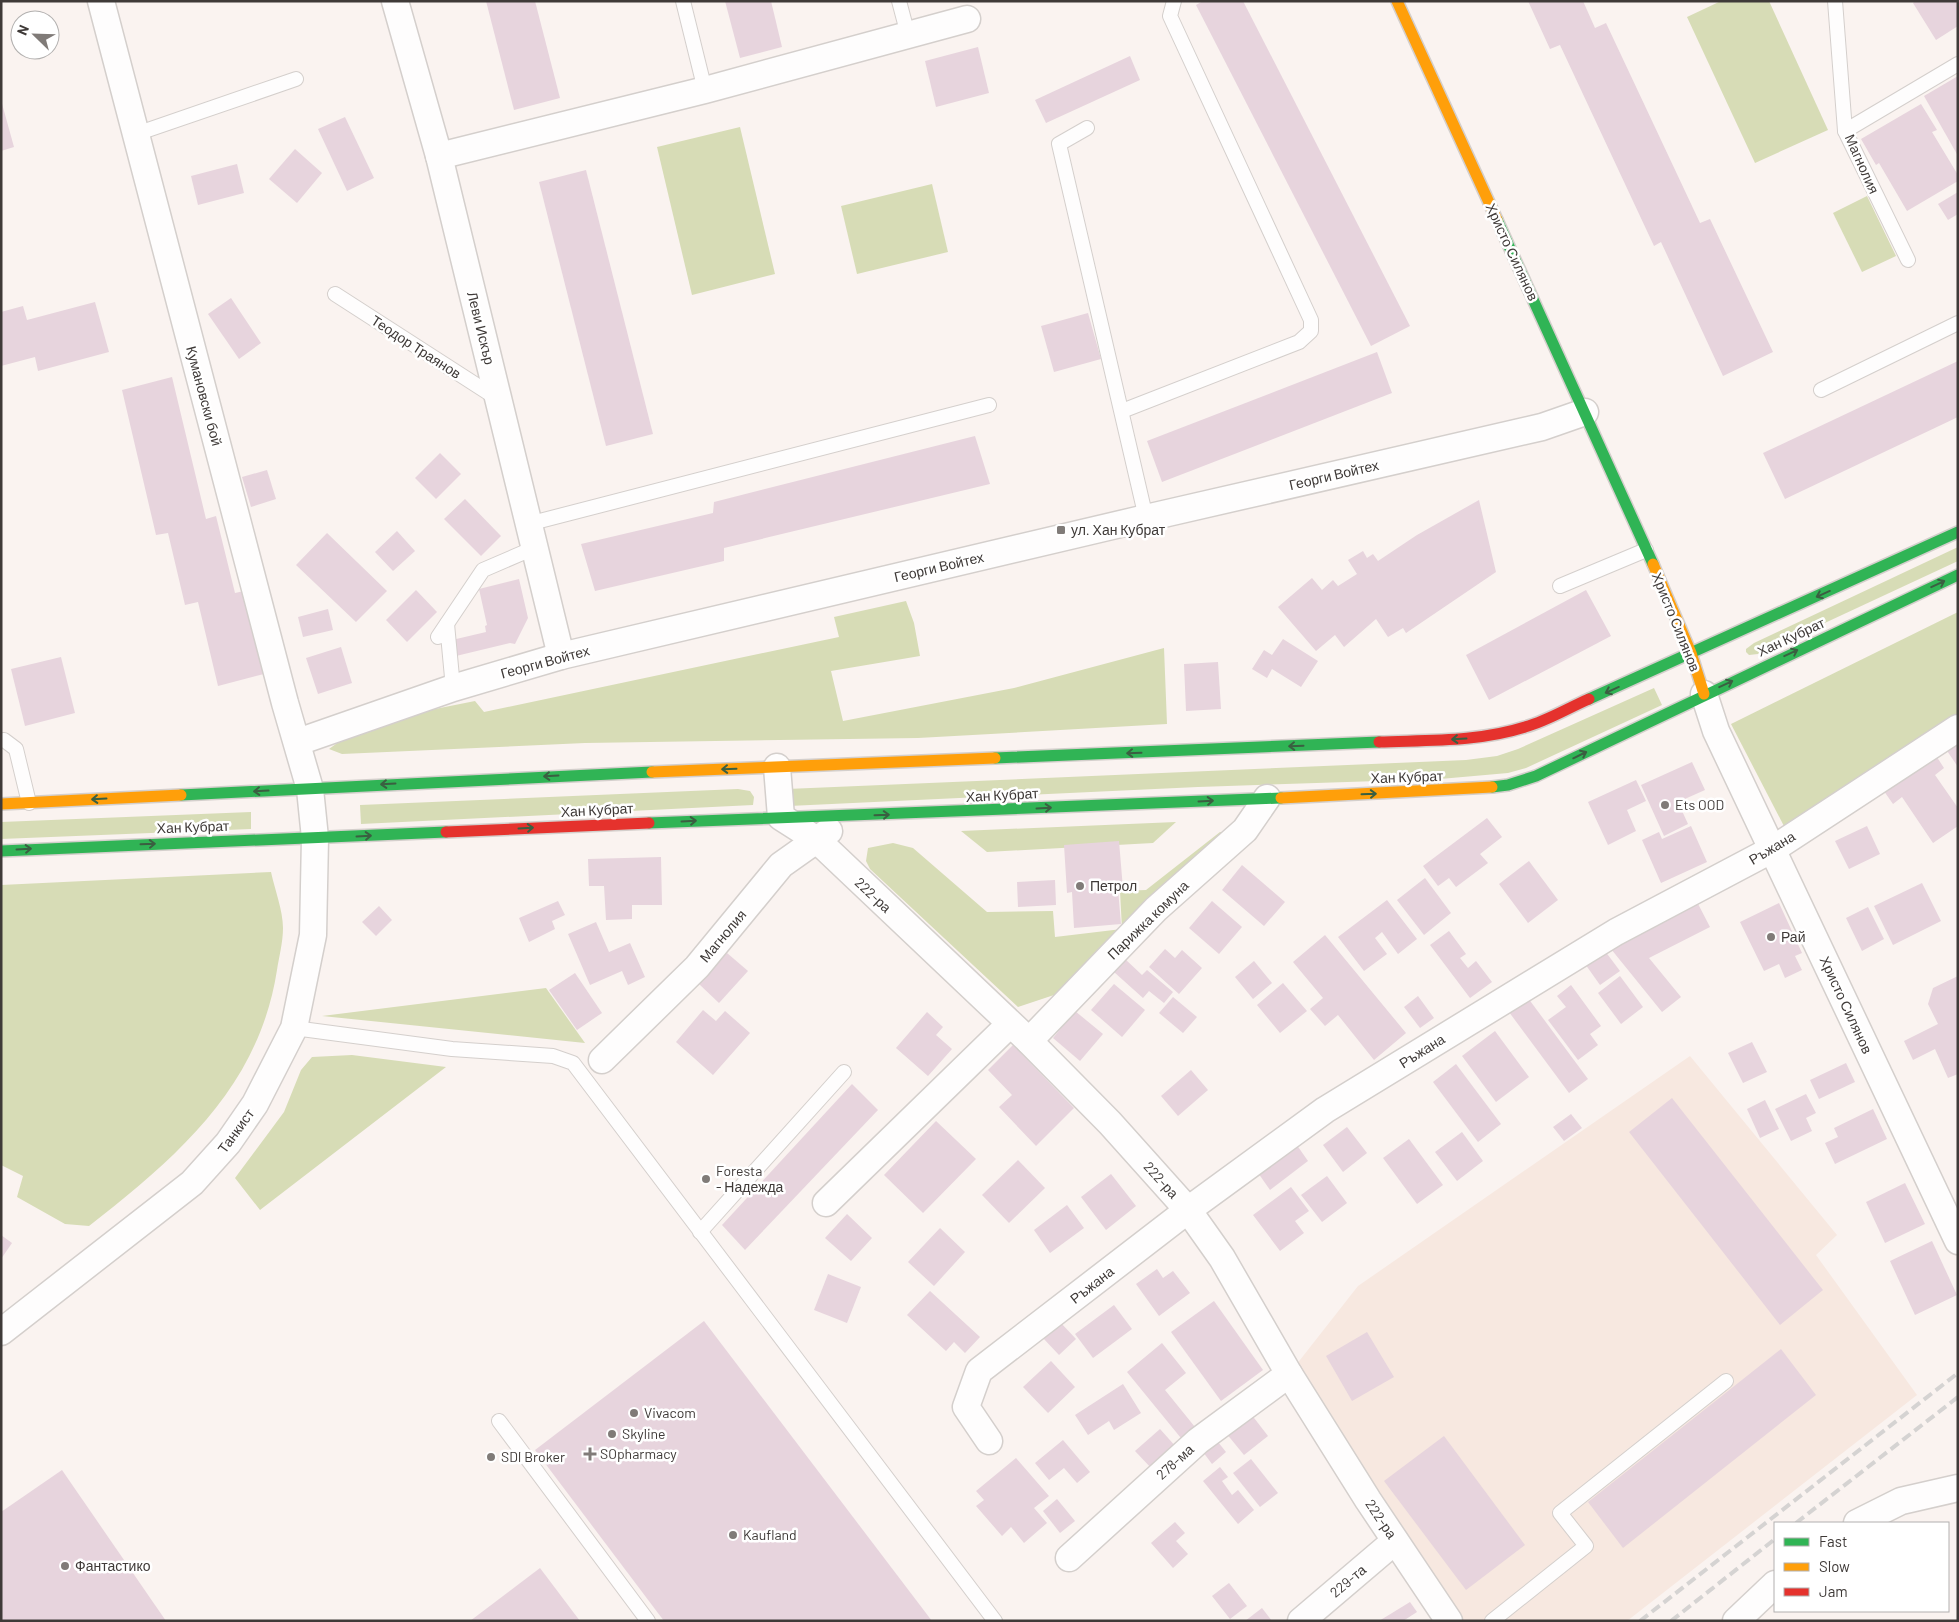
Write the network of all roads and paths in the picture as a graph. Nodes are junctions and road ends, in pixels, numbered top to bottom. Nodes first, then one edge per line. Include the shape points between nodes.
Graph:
1 (101, 1) edge
2 (395, 1) edge
3 (683, 1) edge
4 (899, 1) edge
5 (1174, 1) edge
6 (1397, 1) edge
7 (1835, 1) edge
8 (967, 19) dead end
9 (908, 35) junction
10 (1958, 64) edge
11 (296, 79) dead end
12 (705, 90) junction
13 (1087, 128) dead end
14 (1845, 131) junction
15 (136, 134) junction
16 (439, 156) junction
17 (1908, 260) dead end
18 (335, 294) dead end
19 (1958, 323) edge
20 (1821, 390) dead end
21 (498, 400) junction
22 (990, 405) dead end
23 (1122, 411) junction
24 (1585, 412) junction
25 (1146, 518) junction
26 (1958, 532) edge
27 (531, 536) junction
28 (1646, 550) junction
29 (1958, 575) edge
30 (1560, 586) dead end
31 (447, 624) junction
32 (438, 637) dead end
33 (1691, 654) junction
34 (561, 656) junction
35 (453, 688) junction
36 (1704, 694) junction
37 (1958, 728) edge
38 (4, 740) dead end
39 (298, 742) junction
40 (778, 767) junction
41 (310, 789) junction
42 (1267, 798) junction
43 (29, 803) junction
44 (1, 804) edge
45 (847, 816) junction
46 (780, 817) junction
47 (315, 838) junction
48 (816, 840) junction
49 (1773, 849) junction
50 (1, 850) edge
51 (1010, 1024) junction
52 (294, 1028) junction
53 (1029, 1041) junction
54 (602, 1060) dead end
55 (844, 1072) dead end
56 (826, 1203) dead end
57 (1188, 1210) junction
58 (700, 1232) junction
59 (1958, 1241) edge
60 (1, 1332) edge
61 (1289, 1374) junction
62 (1726, 1381) dead end
63 (500, 1421) dead end
64 (989, 1440) dead end
65 (1958, 1488) edge
66 (1859, 1522) edge
67 (1395, 1541) junction
68 (1069, 1558) dead end
69 (1774, 1585) edge
70 (648, 1621) edge
71 (995, 1621) edge
72 (1301, 1621) edge
73 (1449, 1621) edge
74 (1492, 1621) edge
75 (1736, 1621) edge

1 - 15 street, Кумановски бой
2 - 16 street, Леви Искър
3 - 12 lane
4 - 9 lane
5 - 23 lane via 1170,16 1311,320 1311,331 1299,342
6 - 24 street, Христо Силянов
7 - 14 lane
8 - 9 street
9 - 12 street
10 - 14 lane, Магнолия
11 - 15 lane
12 - 16 street
13 - 23 lane via 1059,144
14 - 17 lane, Магнолия
15 - 39 street, Кумановски бой via 285,703
16 - 21 street, Леви Искър
18 - 21 lane, Теодор Траянов
19 - 20 lane
21 - 27 street, Леви Искър
22 - 27 lane
23 - 25 lane
24 - 25 street, Георги Войтех via 1542,427
24 - 28 street, Христо Силянов
25 - 34 street, Георги Войтех
26 -> 33 street, Хан Кубрат
27 - 31 lane via 483,570
27 - 34 street, Леви Искър
28 - 30 lane
28 - 33 street, Христо Силянов
36 -> 29 street, Хан Кубрат
31 - 32 lane
31 - 35 lane
33 - 36 street, Христо Силянов
33 -> 40 street, Хан Кубрат via 1527,727 1496,735
34 - 35 street, Георги Войтех
35 - 39 street, Георги Войтех
42 -> 36 street, Хан Кубрат via 1470,790 1508,785 1536,776
36 - 49 street, Христо Силянов via 1716,731
37 - 49 street, Ръжана
38 - 43 lane via 16,749
39 - 41 street, Кумановски бой
40 -> 41 street, Хан Кубрат
40 - 46 street
41 -> 43 street, Хан Кубрат
41 - 47 street, Кумановски бой
45 -> 42 street, Хан Кубрат
42 - 53 street, Парижка комуна via 1244,830 1156,909
43 - 44 street, Хан Кубрат
45 - 46 street, Хан Кубрат
45 - 48 street, Магнолия
47 -> 46 street, Хан Кубрат
46 - 48 street, 222-ра
50 -> 47 street, Хан Кубрат
47 - 52 street, Танкист via 313,935
48 - 51 street, 222-ра
48 - 54 street, Магнолия via 781,865 697,967
49 - 57 street, Ръжана via 1616,932 1325,1110
49 - 59 street, Христо Силянов
51 - 53 street, 222-ра
51 - 56 street
52 - 58 lane via 452,1049 554,1056 573,1063
52 - 60 street, Танкист via 255,1104 228,1144 192,1183
53 - 57 street, 222-ра via 1110,1123
55 - 58 lane
57 - 61 street, 222-ра via 1222,1258
57 - 64 street, Ръжана via 979,1372 966,1407
58 - 71 lane
61 - 67 street, 222-ра
61 - 68 street, 278-ма via 1198,1441
62 - 74 lane via 1560,1513 1586,1546
63 - 70 lane
65 - 66 street via 1901,1501
67 - 72 street, 229-та
67 - 73 street, 222-ра
69 - 75 street

